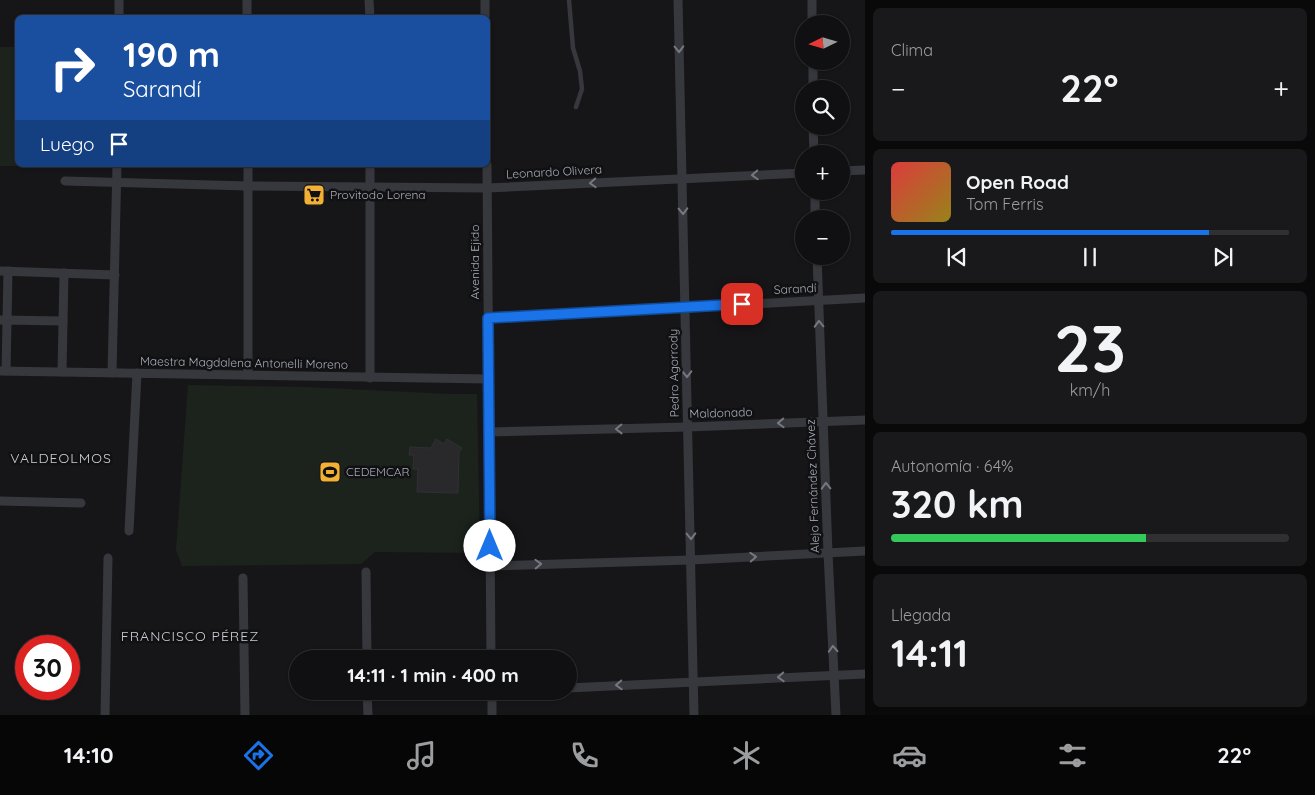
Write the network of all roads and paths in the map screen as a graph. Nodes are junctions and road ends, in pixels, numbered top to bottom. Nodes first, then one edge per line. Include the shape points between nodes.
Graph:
1 (120, 0) edge
2 (247, 0) edge
3 (370, 0) edge
4 (485, 0) edge
5 (569, 0) edge
6 (678, 0) edge
7 (812, 0) edge
8 (119, 15) edge
9 (247, 15) edge
10 (370, 15) edge
11 (485, 15) edge
12 (812, 15) edge
13 (576, 107) dead end
14 (117, 167) edge
15 (248, 167) edge
16 (370, 167) edge
17 (487, 167) edge
18 (865, 170) edge
19 (850, 171) edge
20 (795, 173) edge
21 (682, 179) junction
22 (65, 181) dead end
23 (117, 182) junction
24 (248, 186) junction
25 (370, 187) junction
26 (487, 188) junction
27 (817, 265) edge
28 (4, 271) edge
29 (64, 273) junction
30 (115, 275) junction
31 (865, 298) edge
32 (818, 300) junction
33 (685, 307) junction
34 (488, 318) junction
35 (4, 320) edge
36 (63, 321) junction
37 (2, 371) edge
38 (62, 372) junction
39 (112, 373) junction
40 (137, 373) junction
41 (248, 375) junction
42 (370, 378) junction
43 (488, 379) junction
44 (865, 420) edge
45 (824, 422) junction
46 (688, 427) junction
47 (488, 432) junction
48 (0, 501) edge
49 (81, 503) dead end
50 (129, 531) dead end
51 (865, 551) edge
52 (828, 553) junction
53 (108, 558) dead end
54 (691, 560) junction
55 (490, 566) junction
56 (366, 572) dead end
57 (243, 578) dead end
58 (367, 650) edge
59 (491, 650) edge
60 (865, 674) edge
61 (834, 675) junction
62 (694, 681) junction
63 (577, 688) edge
64 (367, 700) edge
65 (492, 700) edge
66 (105, 715) edge
67 (245, 715) edge
68 (368, 715) edge
69 (492, 715) edge
70 (694, 715) edge
71 (836, 715) edge

1 - 8 street
2 - 9 street
3 - 10 street
4 - 11 street
5 - 13 lane via 573,48 582,89
6 -> 21 street, Pedro Agorrody
7 - 12 street
14 - 23 street
15 - 24 street
16 - 25 street
17 - 26 street, Avenida Ejido
18 - 19 street
20 -> 21 street, Leonardo Olivera
21 -> 26 street, Leonardo Olivera
21 -> 33 street, Pedro Agorrody
22 - 23 street, Leonardo Olivera
23 - 24 street, Leonardo Olivera
23 - 30 street
24 - 25 street, Leonardo Olivera
24 - 41 street
25 - 26 street, Leonardo Olivera
25 - 42 street
26 - 34 street, Avenida Ejido
27 - 32 street, Alejo Fernández Chávez
28 - 29 street
28 - 35 street
29 - 30 street
29 - 36 street
30 - 39 street
31 - 32 street, Sarandí
32 - 33 street, Sarandí
45 -> 32 street, Alejo Fernández Chávez
33 - 34 street, Sarandí
33 -> 46 street, Pedro Agorrody
34 - 43 street, Avenida Ejido
35 - 36 street
35 - 37 street
36 - 38 street
37 - 38 street, Maestra Magdalena Antonelli Moreno
38 - 39 street, Maestra Magdalena Antonelli Moreno
39 - 40 street, Maestra Magdalena Antonelli Moreno
40 - 41 street, Maestra Magdalena Antonelli Moreno
40 - 50 street
41 - 42 street, Maestra Magdalena Antonelli Moreno
42 - 43 street, Maestra Magdalena Antonelli Moreno
43 - 47 street, Avenida Ejido
44 - 45 street, Maldonado
45 -> 46 street, Maldonado
52 -> 45 street, Alejo Fernández Chávez
46 -> 47 street, Maldonado
46 -> 54 street, Pedro Agorrody
47 - 55 street, Avenida Ejido
48 - 49 street
51 - 52 street
54 -> 52 street
61 -> 52 street, Alejo Fernández Chávez
53 - 66 street
55 -> 54 street
54 - 62 street, Pedro Agorrody
55 - 59 street, Avenida Ejido
56 - 58 street
57 - 67 street
60 - 61 street
61 -> 62 street
61 - 71 street, Alejo Fernández Chávez
62 -> 63 street
62 - 70 street, Pedro Agorrody
64 - 68 street
65 - 69 street

